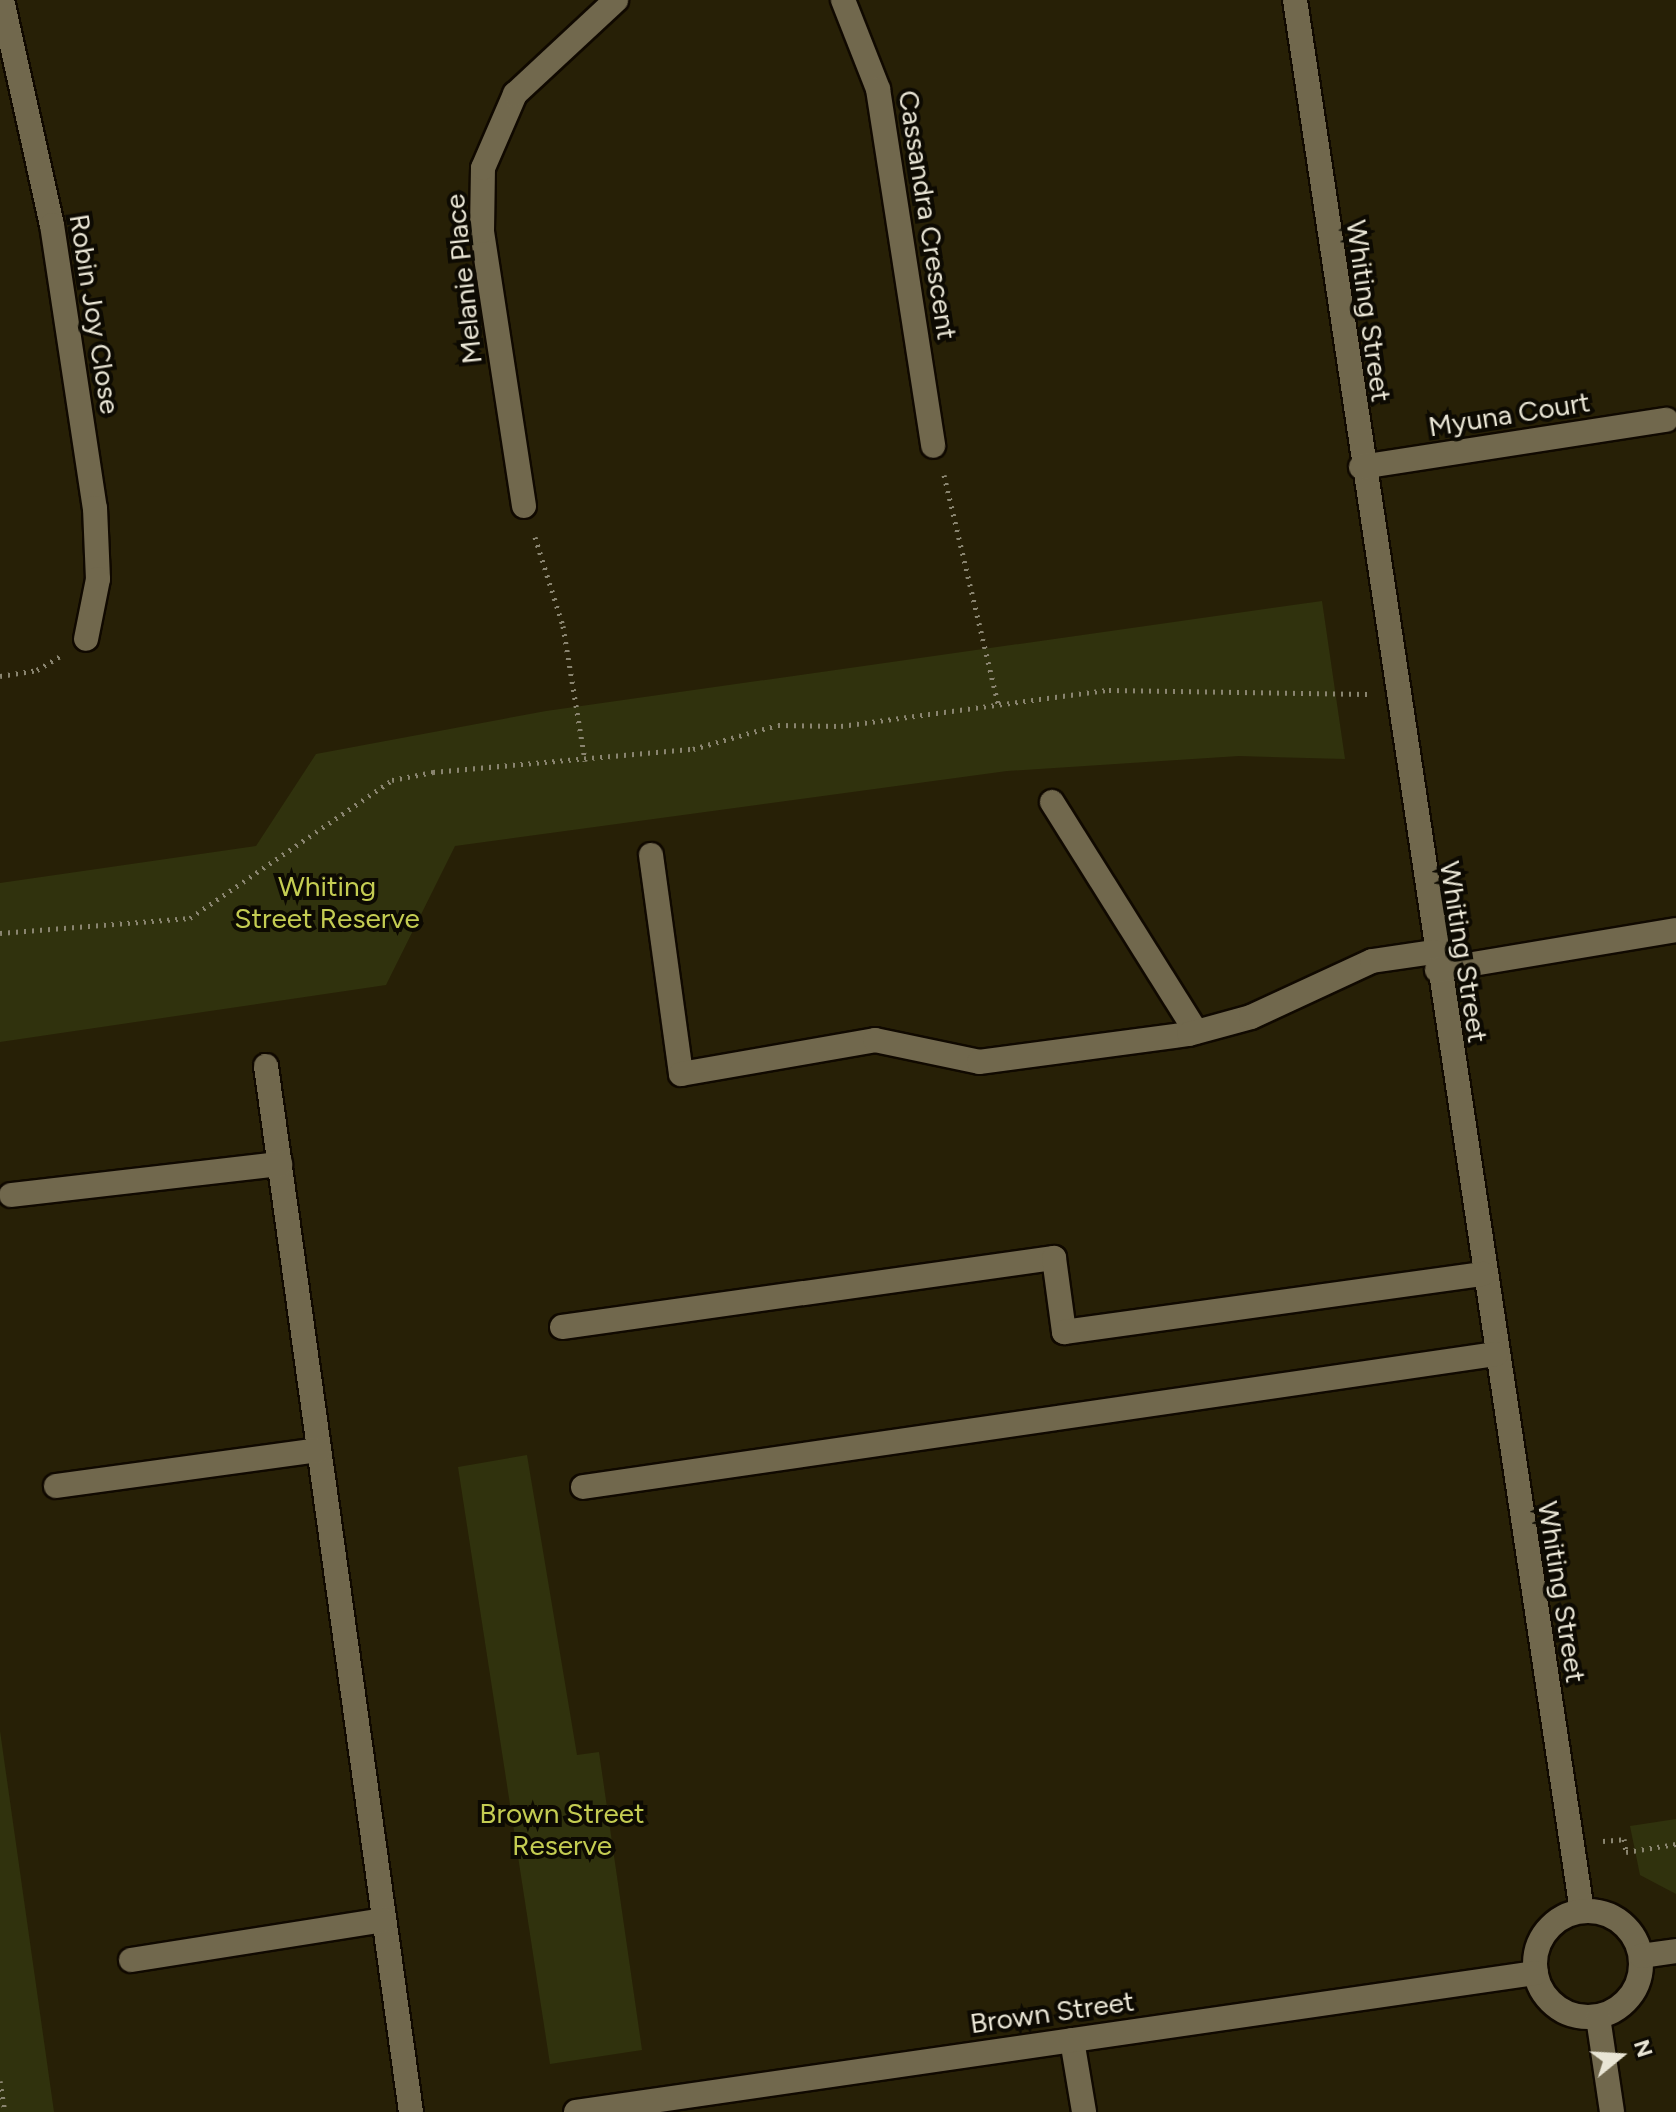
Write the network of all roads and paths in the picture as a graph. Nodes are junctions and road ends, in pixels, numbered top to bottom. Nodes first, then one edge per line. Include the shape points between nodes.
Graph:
1 (2, 0) edge
2 (616, 0) edge
3 (843, 0) edge
4 (1295, 0) edge
5 (1666, 420) dead end
6 (933, 446) joint
7 (1361, 467) junction
8 (524, 506) joint
9 (86, 639) joint
10 (0, 676) edge
11 (1395, 690) junction
12 (999, 707) junction
13 (585, 761) junction
14 (1052, 802) dead end
15 (651, 855) dead end
16 (1676, 930) edge
17 (0, 933) edge
18 (1435, 961) junction
19 (1196, 1032) junction
20 (266, 1066) dead end
21 (280, 1164) junction
22 (11, 1195) dead end
23 (1483, 1274) junction
24 (562, 1327) dead end
25 (1496, 1354) junction
26 (319, 1450) junction
27 (56, 1486) dead end
28 (583, 1487) dead end
29 (1570, 1843) junction
30 (1676, 1844) edge
31 (1582, 1911) junction
32 (384, 1920) junction
33 (1676, 1951) edge
34 (1641, 1956) junction
35 (131, 1960) dead end
36 (1536, 1973) junction
37 (1598, 2017) junction
38 (1072, 2040) junction
39 (0, 2081) edge
40 (5, 2112) edge
41 (411, 2112) edge
42 (576, 2112) edge
43 (1084, 2112) edge
44 (1612, 2112) edge

1 - 9 street, Robin Joy Close via 52,225 95,508 98,579
2 - 8 street, Melanie Place via 515,94 483,168 482,231
3 - 6 street, Cassandra Crescent via 878,89
4 - 7 street, Whiting Street
5 - 7 street, Myuna Court
6 - 12 path via 957,507
7 - 11 street, Whiting Street
8 - 13 path via 563,626
9 - 10 path via 37,670
11 - 12 path via 1345,697 1109,690
11 - 18 street, Whiting Street
12 - 13 path via 778,725 693,749
13 - 17 path via 392,780 190,918
14 - 19 street
15 - 19 street via 681,1074 875,1040 979,1062
16 - 18 street
18 - 19 street via 1372,961 1251,1017
18 - 23 street, Whiting Street
20 - 21 street
21 - 22 street
21 - 26 street
23 - 24 street via 1064,1332 1054,1258
23 - 25 street, Whiting Street
25 - 28 street
25 - 29 street, Whiting Street
26 - 27 street
26 - 32 street
29 - 30 path via 1624,1839 1626,1852
29 - 31 street, Whiting Street
31 - 34 street via 1626,1927
31 - 36 street via 1546,1932
32 - 35 street
32 - 41 street
33 - 34 street
34 - 37 street via 1632,1995
36 - 37 street via 1565,2013
36 - 38 street, Brown Street
37 - 44 street
38 - 42 street, Brown Street
38 - 43 street
39 - 40 path

